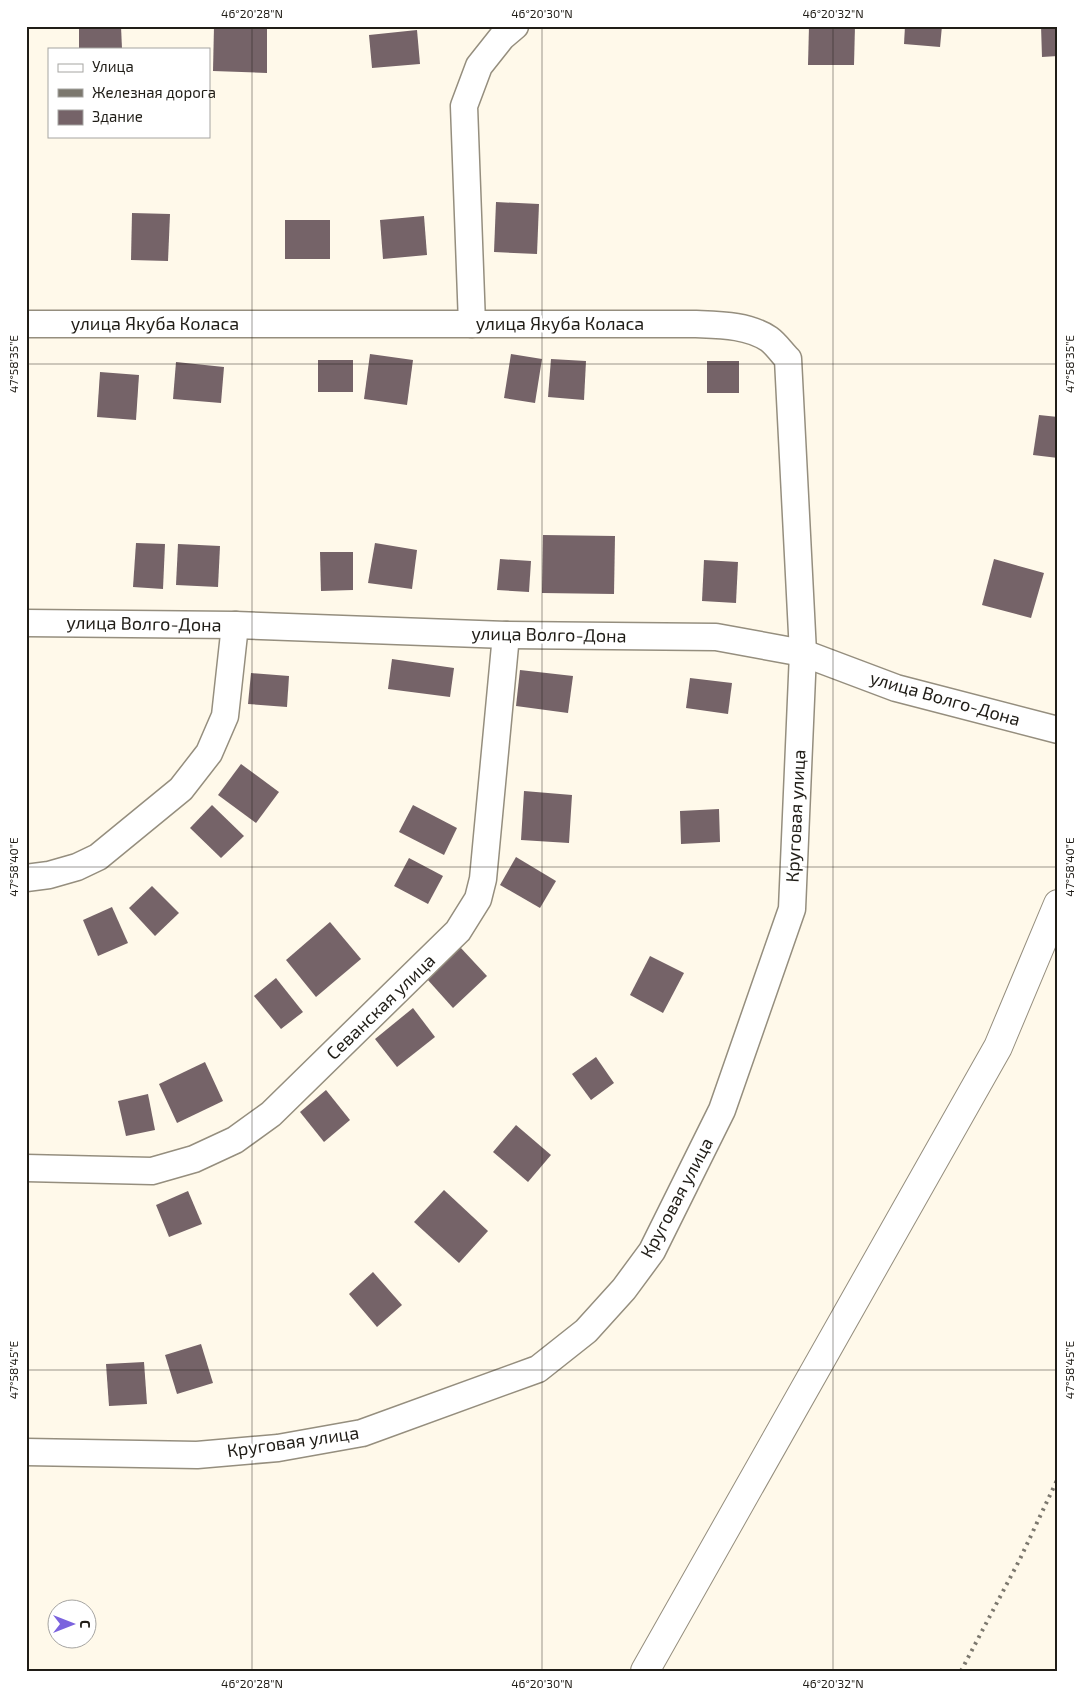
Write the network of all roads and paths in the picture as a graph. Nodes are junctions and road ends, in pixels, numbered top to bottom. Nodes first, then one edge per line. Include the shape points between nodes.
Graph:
1 (515, 26) edge
2 (26, 324) edge
3 (472, 324) junction
4 (26, 623) edge
5 (235, 625) junction
6 (506, 635) junction
7 (803, 653) junction
8 (1058, 730) edge
9 (26, 878) edge
10 (1058, 904) edge
11 (26, 1168) edge
12 (26, 1452) edge
13 (645, 1671) edge

1 - 3 street via 478,66 464,106
2 - 3 street, улица Якуба Коласа
3 - 7 street, улица Якуба Коласа via 722,325 747,329 769,339 788,359
4 - 5 street, улица Волго-Дона
5 - 6 street, улица Волго-Дона
5 - 9 street via 225,716 209,753 180,789 98,856 77,867
6 - 7 street, улица Волго-Дона via 716,637
6 - 11 street, Севанская улица via 483,879 478,898 458,932 272,1114 235,1140 194,1159 152,1171
7 - 8 street, улица Волго-Дона via 896,688
7 - 12 street, Круговая улица via 792,909 722,1110 652,1251 586,1331 538,1369 362,1433 278,1448 197,1455
10 - 13 street via 998,1047

